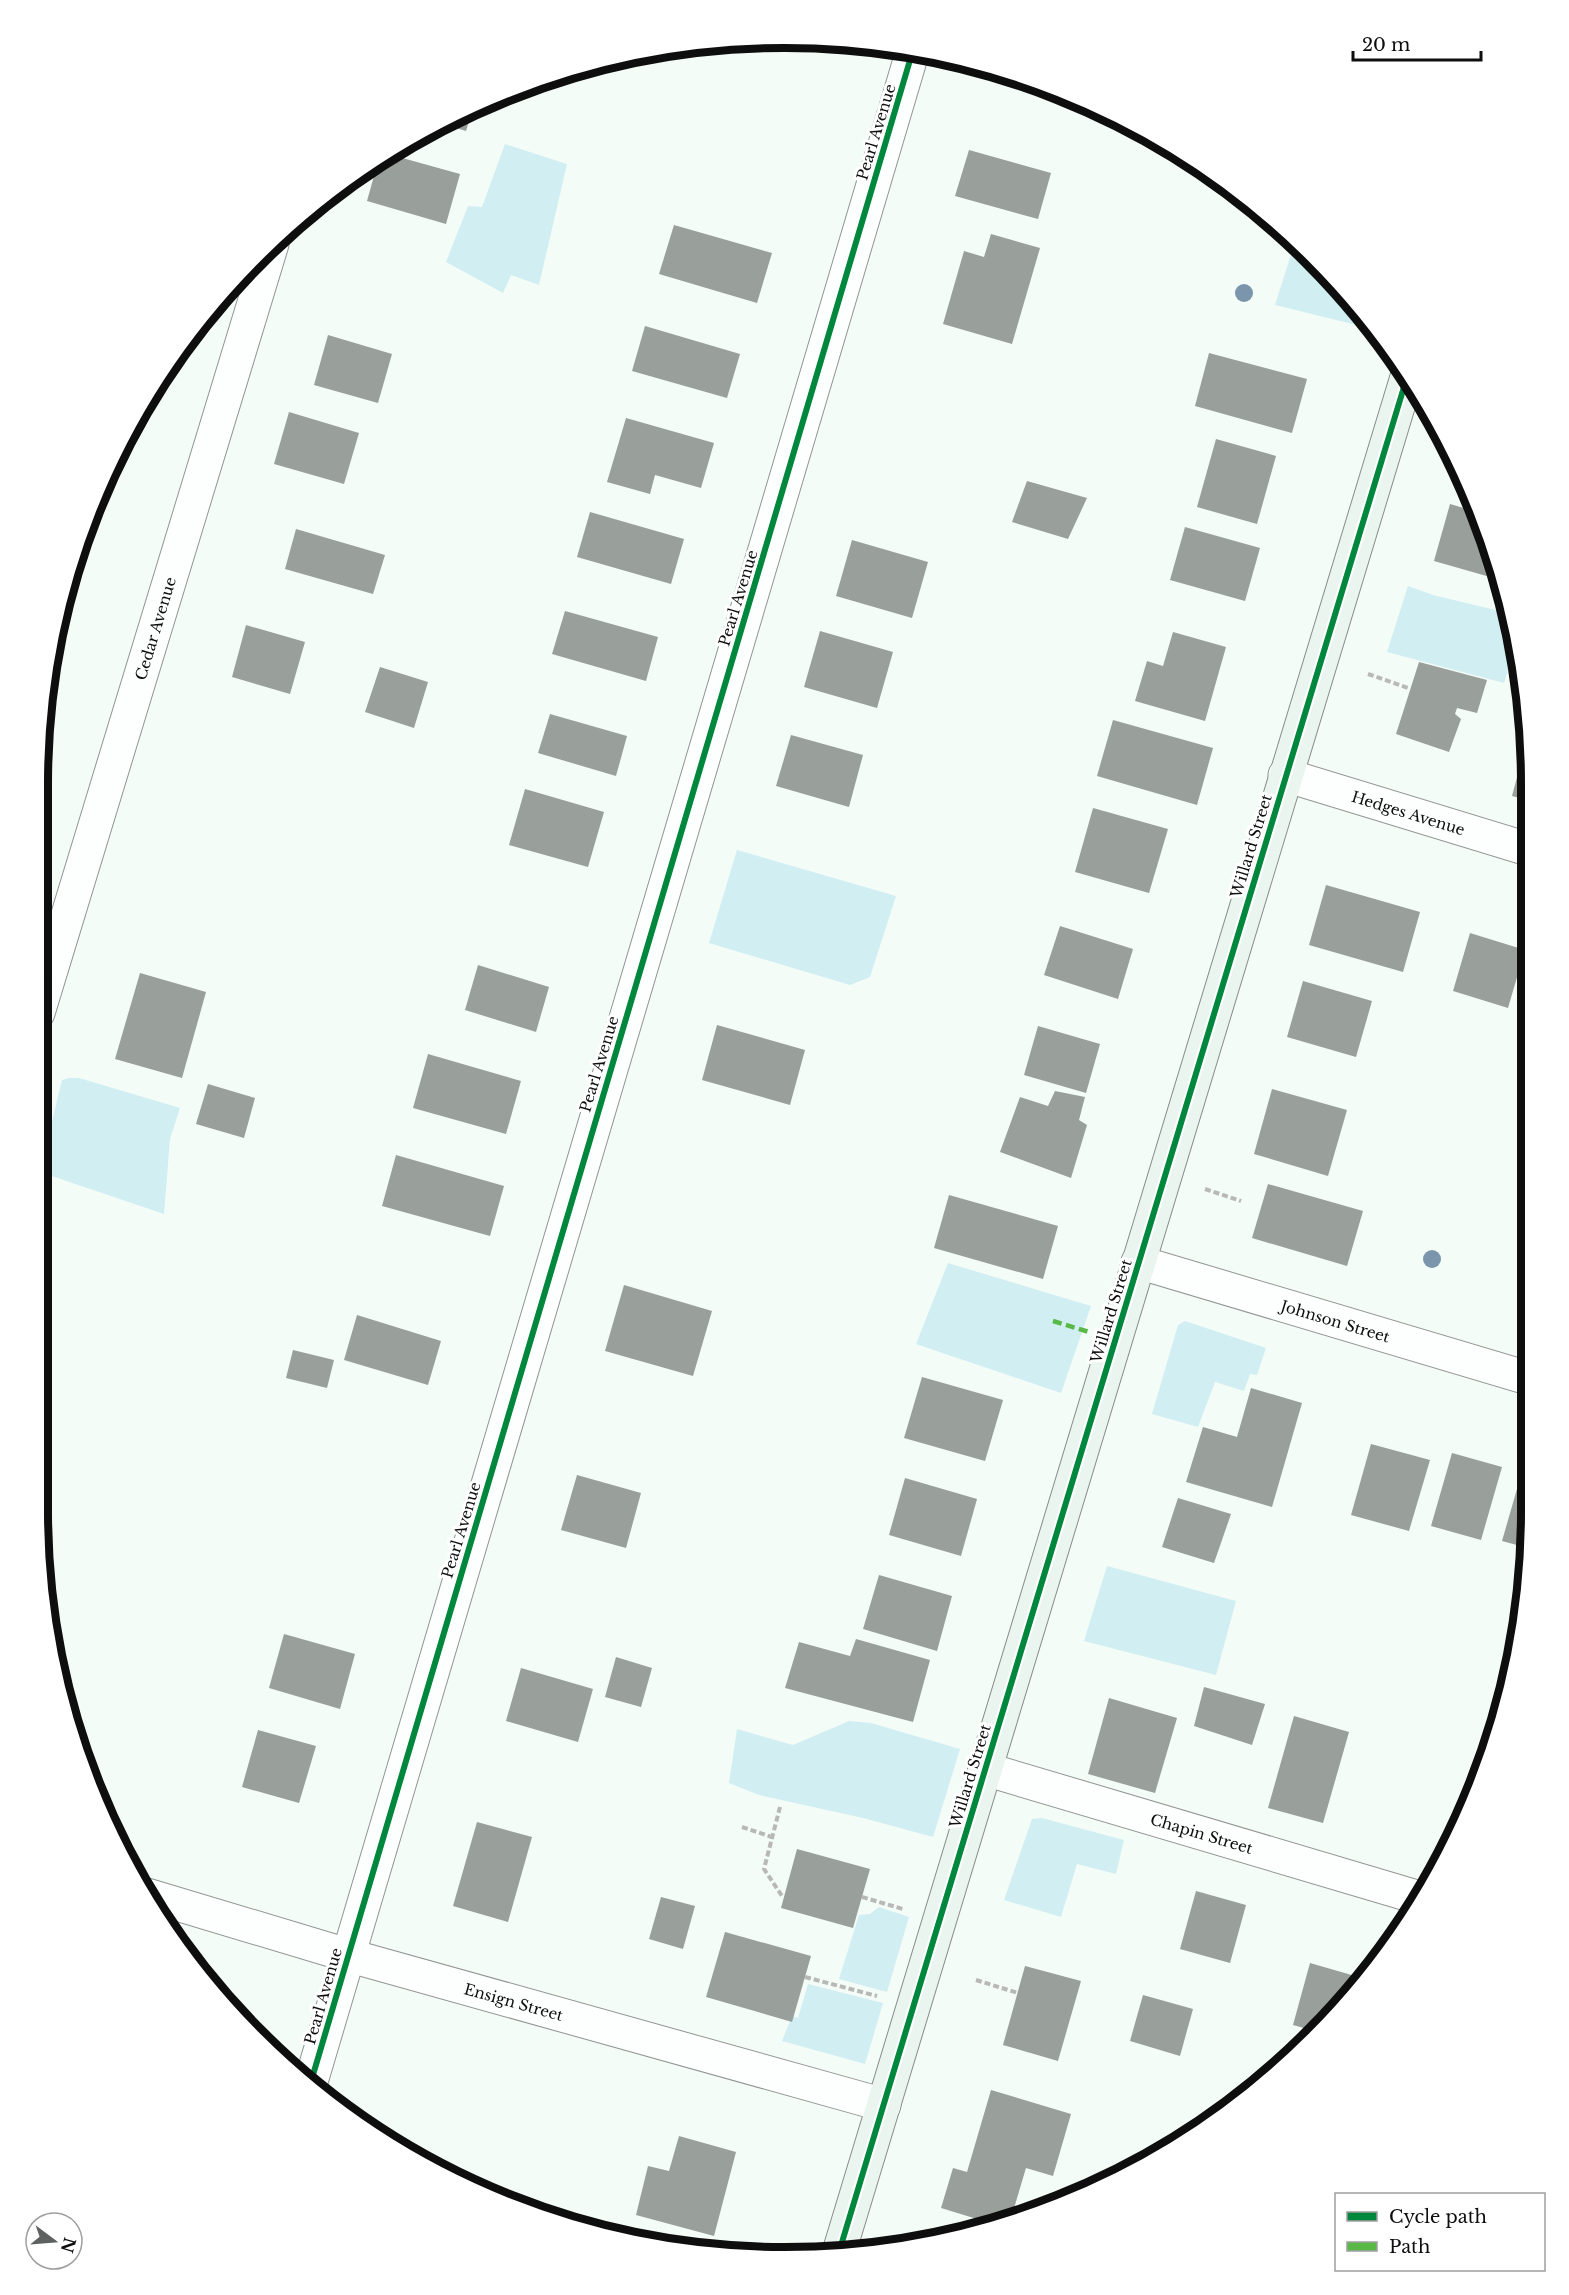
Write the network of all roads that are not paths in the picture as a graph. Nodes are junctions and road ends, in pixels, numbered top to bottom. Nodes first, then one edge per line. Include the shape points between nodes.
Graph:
1 (910, 59) edge
2 (267, 261) edge
3 (1404, 387) edge
4 (1285, 775) junction
5 (1521, 847) edge
6 (48, 980) edge
7 (1138, 1262) junction
8 (1521, 1376) edge
9 (984, 1769) junction
10 (1412, 1896) edge
11 (159, 1899) edge
12 (347, 1955) junction
13 (313, 2075) edge
14 (884, 2105) junction
15 (841, 2244) edge

1 - 12 street, Pearl Avenue
2 - 6 street, Cedar Avenue
3 - 4 street, Willard Street
4 - 5 street, Hedges Avenue
4 - 7 street, Willard Street
7 - 8 street, Johnson Street
7 - 9 street, Willard Street
9 - 10 street, Chapin Street
9 - 14 street, Willard Street
11 - 12 street, Ensign Street
12 - 13 street, Pearl Avenue
12 - 14 street, Ensign Street
14 - 15 street, Willard Street

